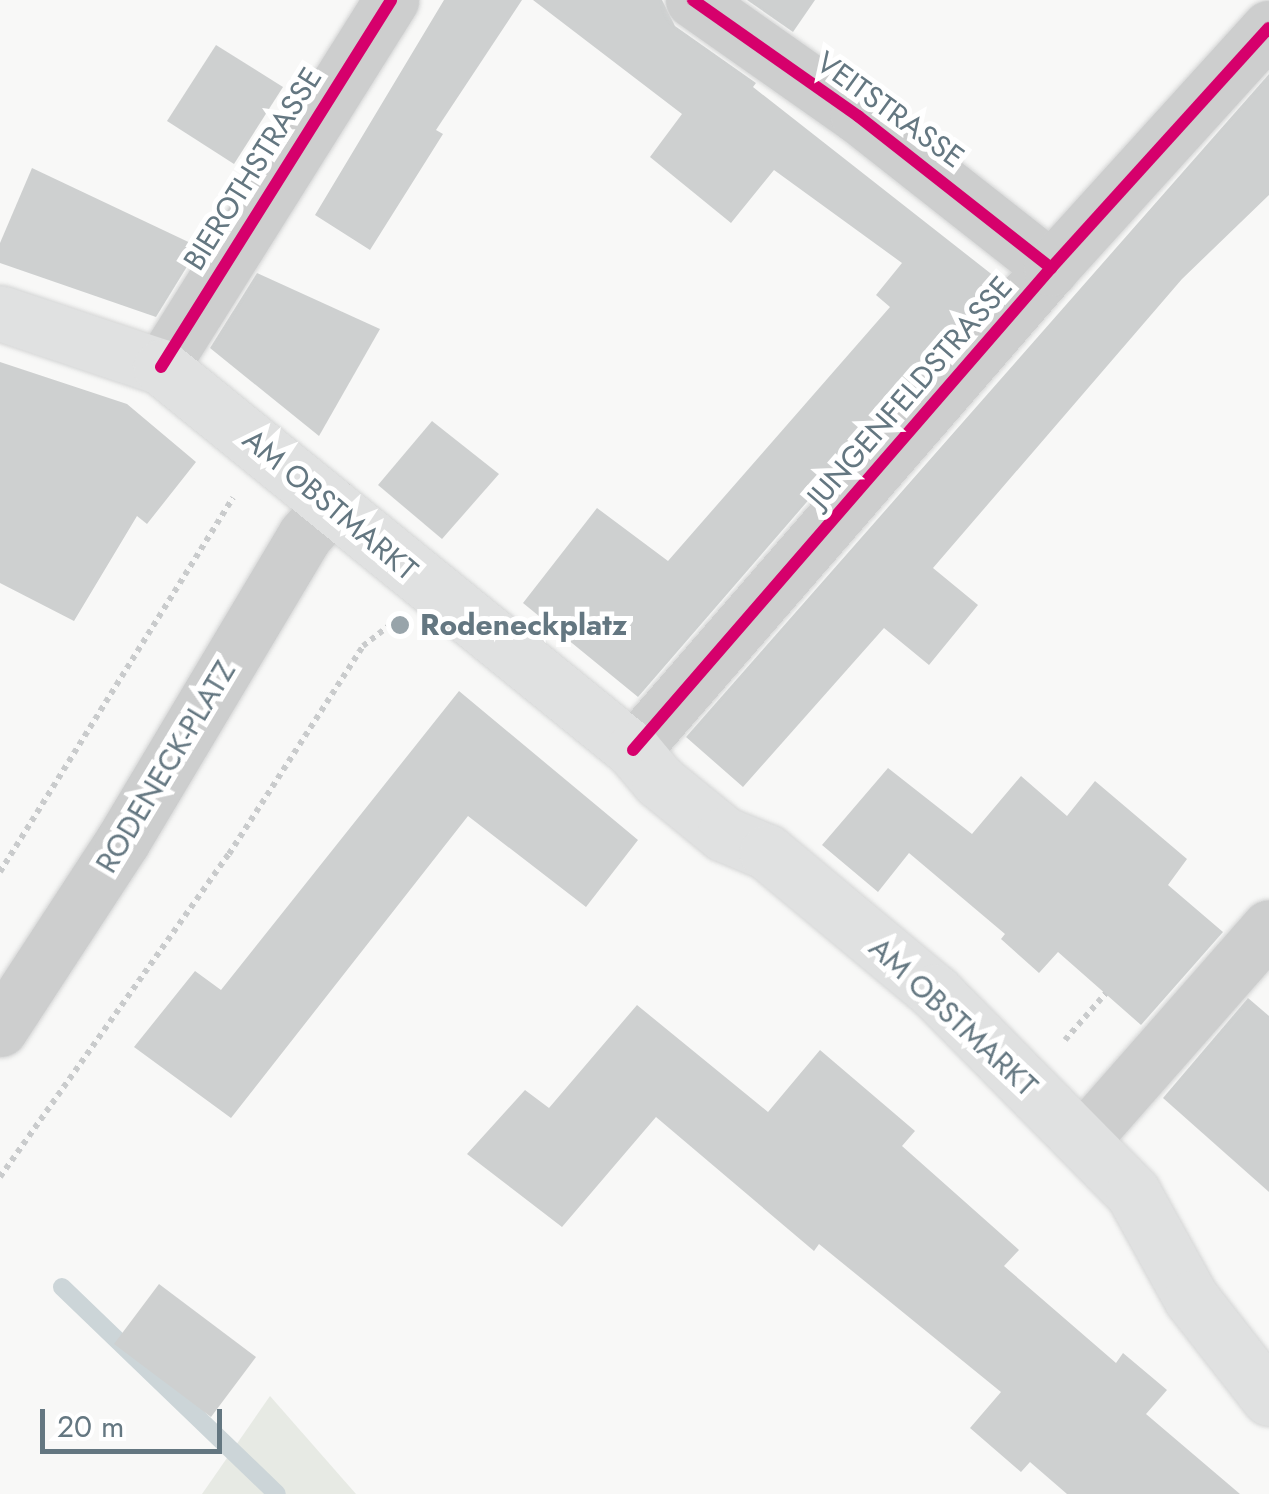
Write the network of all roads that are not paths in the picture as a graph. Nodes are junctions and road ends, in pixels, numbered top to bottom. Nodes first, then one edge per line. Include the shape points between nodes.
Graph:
1 (390, 0) edge
2 (693, 0) edge
3 (1269, 28) edge
4 (1051, 268) junction
5 (0, 313) edge
6 (161, 367) junction
7 (332, 504) junction
8 (634, 750) junction
9 (1269, 927) edge
10 (0, 1029) edge
11 (1082, 1140) junction
12 (1269, 1398) edge

1 - 6 street, BIEROTHSTRASSE
2 - 4 street, VEITSTRASSE via 858,116
3 - 4 street, JUNGENFELDSTRASSE
4 - 8 street, JUNGENFELDSTRASSE
5 - 6 main road, AM OBSTMARKT
6 - 7 main road, AM OBSTMARKT
7 - 8 main road, AM OBSTMARKT
7 - 10 street, RODENECK-PLATZ via 305,535 122,842
8 - 11 main road, AM OBSTMARKT via 659,781 724,834 767,852 935,992
9 - 11 street
11 - 12 main road, AM OBSTMARKT via 1133,1193 1191,1298

